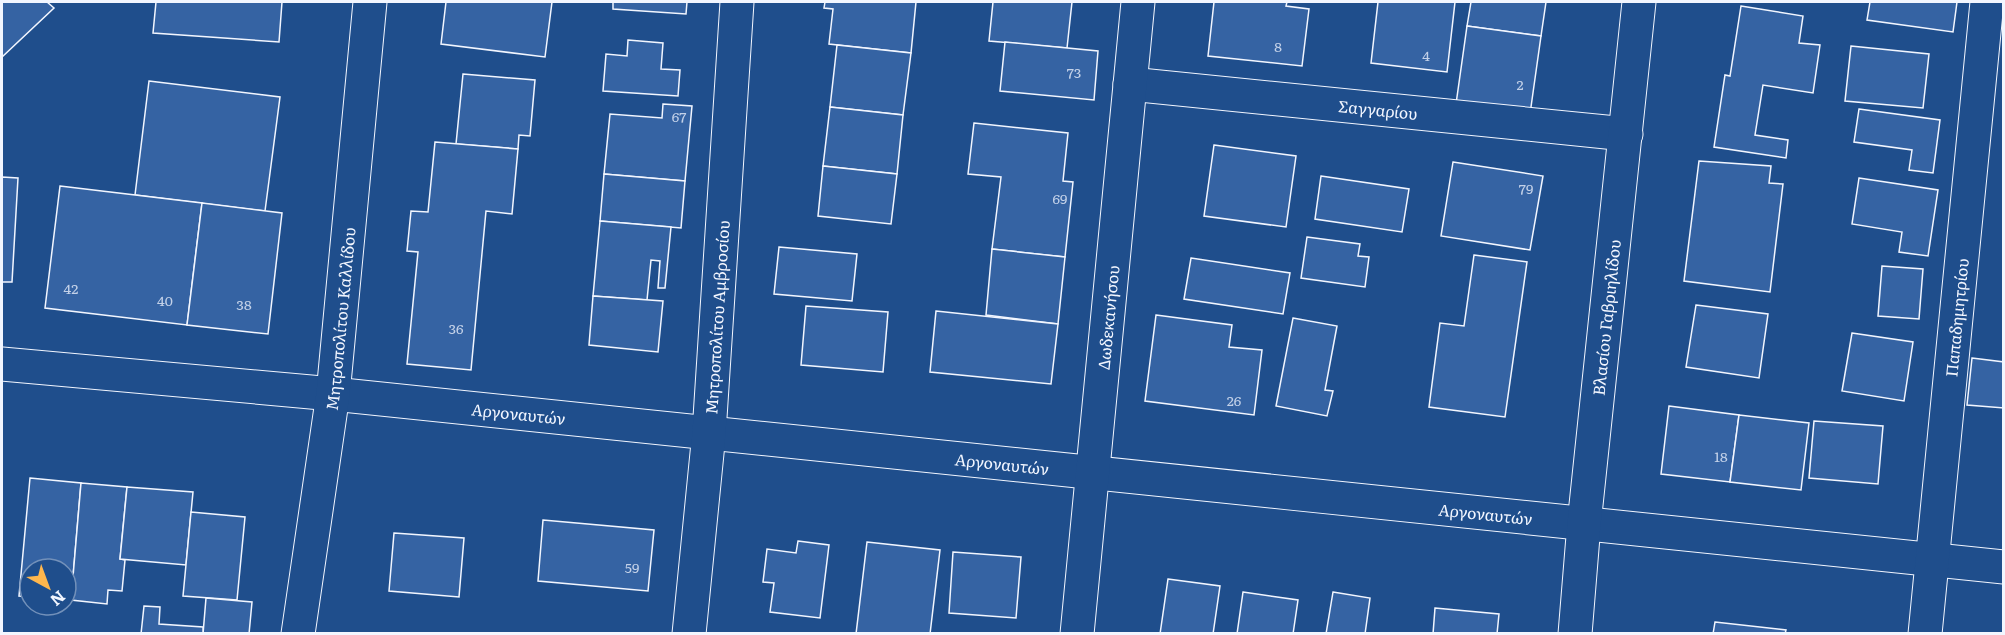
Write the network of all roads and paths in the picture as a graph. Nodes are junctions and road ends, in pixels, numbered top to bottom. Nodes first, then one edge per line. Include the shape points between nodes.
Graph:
1 (369, 2) edge
2 (738, 2) edge
3 (1138, 2) edge
4 (1640, 2) edge
5 (1986, 2) edge
6 (1130, 84) junction
7 (1626, 134) junction
8 (2, 364) edge
9 (333, 394) junction
10 (709, 433) junction
11 (1092, 472) junction
12 (1584, 524) junction
13 (1932, 559) junction
14 (2004, 567) edge
15 (298, 633) edge
16 (689, 633) edge
17 (1077, 633) edge
18 (1575, 633) edge
19 (1925, 633) edge

1 - 9 street, Μητροπολίτου Καλλίδου
2 - 10 street, Μητροπολίτου Αμβροσίου
3 - 6 street, Δωδεκανήσου
4 - 7 street, Βλασίου Γαβριηλίδου
5 - 13 street, Παπαδημητρίου
6 - 7 street, Σαγγαρίου
6 - 11 street, Δωδεκανήσου
7 - 12 street, Βλασίου Γαβριηλίδου
8 - 9 street, Αργοναυτών
9 - 10 street, Αργοναυτών
9 - 15 street, Μητροπολίτου Καλλίδου
10 - 11 street, Αργοναυτών
10 - 16 street, Μητροπολίτου Αμβροσίου
11 - 12 street, Αργοναυτών
11 - 17 street, Δωδεκανήσου
12 - 13 street, Αργοναυτών
12 - 18 street, Βλασίου Γαβριηλίδου
13 - 14 street, Αργοναυτών
13 - 19 street, Παπαδημητρίου

